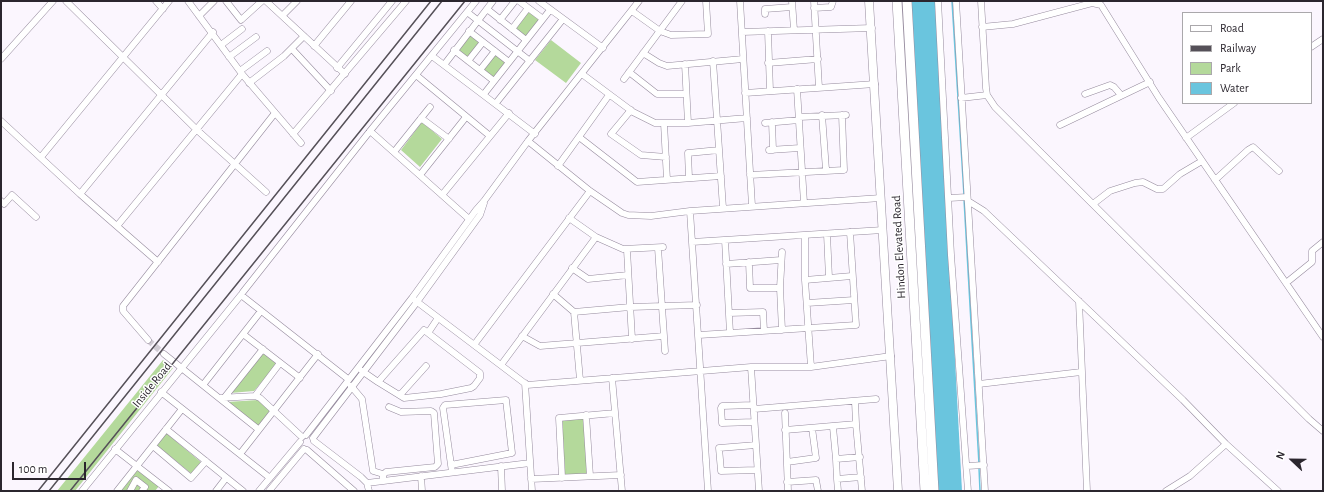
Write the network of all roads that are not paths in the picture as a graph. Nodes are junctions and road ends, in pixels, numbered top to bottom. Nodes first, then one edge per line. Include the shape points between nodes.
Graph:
1 (54, 1) edge
2 (66, 1) edge
3 (156, 1) edge
4 (169, 1) edge
5 (214, 1) edge
6 (226, 1) edge
7 (262, 1) edge
8 (297, 1) edge
9 (342, 1) edge
10 (392, 1) edge
11 (406, 1) edge
12 (476, 1) edge
13 (493, 1) edge
14 (515, 1) edge
15 (519, 1) edge
16 (539, 1) edge
17 (639, 1) edge
18 (682, 1) edge
19 (706, 1) edge
20 (740, 1) edge
21 (814, 1) edge
22 (834, 1) edge
23 (869, 1) edge
24 (897, 1) edge
25 (907, 1) edge
26 (938, 1) edge
27 (956, 1) edge
28 (981, 1) edge
29 (192, 2) edge
30 (270, 2) edge
31 (349, 3) edge
32 (1101, 3) edge
33 (792, 4) edge
34 (528, 8) junction
35 (814, 8) junction
36 (163, 9) junction
37 (487, 9) junction
38 (550, 10) junction
39 (632, 11) junction
40 (467, 12) junction
41 (765, 14) dead end
42 (283, 15) junction
43 (199, 16) junction
44 (543, 19) junction
45 (563, 19) junction
46 (500, 20) junction
47 (478, 21) junction
48 (982, 27) junction
49 (872, 28) junction
50 (242, 29) dead end
51 (512, 29) junction
52 (794, 30) junction
53 (816, 30) junction
54 (469, 31) junction
55 (660, 31) junction
56 (768, 31) junction
57 (213, 32) junction
58 (742, 32) junction
59 (304, 36) junction
60 (256, 37) dead end
61 (1323, 38) edge
62 (526, 40) junction
63 (483, 42) junction
64 (221, 45) junction
65 (314, 46) junction
66 (1312, 46) edge
67 (603, 48) junction
68 (292, 49) junction
69 (454, 50) junction
70 (267, 51) dead end
71 (495, 51) junction
72 (518, 51) junction
73 (643, 53) junction
74 (432, 56) junction
75 (124, 57) junction
76 (229, 57) junction
77 (1, 59) edge
78 (743, 59) junction
79 (818, 59) junction
80 (530, 60) junction
81 (468, 61) junction
82 (713, 61) junction
83 (509, 62) junction
84 (768, 63) junction
85 (685, 64) junction
86 (444, 65) junction
87 (338, 68) junction
88 (480, 70) junction
89 (241, 72) junction
90 (629, 72) junction
91 (345, 74) junction
92 (582, 74) junction
93 (416, 75) junction
94 (624, 79) dead end
95 (494, 81) junction
96 (1150, 82) junction
97 (249, 83) junction
98 (875, 84) junction
99 (819, 88) junction
100 (797, 89) junction
101 (331, 91) junction
102 (770, 91) junction
103 (161, 93) junction
104 (745, 93) junction
105 (484, 94) junction
106 (686, 94) junction
107 (1085, 94) dead end
108 (609, 95) junction
109 (987, 95) junction
110 (1121, 95) junction
111 (961, 98) junction
112 (496, 103) junction
113 (1233, 104) edge
114 (430, 107) dead end
115 (630, 110) junction
116 (275, 113) junction
117 (509, 113) junction
118 (822, 116) junction
119 (466, 117) junction
120 (421, 118) junction
121 (747, 118) junction
122 (799, 118) junction
123 (1, 120) edge
124 (717, 120) junction
125 (772, 122) junction
126 (664, 123) junction
127 (688, 123) junction
128 (765, 123) dead end
129 (1060, 125) dead end
130 (197, 130) junction
131 (370, 131) junction
132 (293, 134) junction
133 (535, 134) junction
134 (490, 136) junction
135 (579, 137) junction
136 (1186, 138) junction
137 (449, 139) junction
138 (528, 141) junction
139 (301, 143) dead end
140 (800, 148) junction
141 (719, 150) junction
142 (394, 152) junction
143 (41, 157) junction
144 (666, 157) junction
145 (1202, 161) junction
146 (236, 164) junction
147 (558, 166) junction
148 (826, 170) junction
149 (1279, 171) dead end
150 (802, 172) junction
151 (420, 175) junction
152 (750, 175) junction
153 (721, 176) junction
154 (689, 178) junction
155 (667, 180) junction
156 (1215, 180) junction
157 (590, 191) junction
158 (266, 192) dead end
159 (80, 194) junction
160 (442, 195) junction
161 (882, 198) junction
162 (949, 198) junction
163 (967, 198) junction
164 (1, 201) edge
165 (484, 201) junction
166 (804, 203) junction
167 (1093, 204) junction
168 (752, 206) junction
169 (724, 208) junction
170 (690, 210) junction
171 (36, 217) dead end
172 (570, 218) junction
173 (469, 219) junction
174 (117, 226) junction
175 (883, 230) junction
176 (850, 232) junction
177 (826, 234) junction
178 (805, 235) junction
179 (596, 237) junction
180 (725, 240) junction
181 (692, 242) junction
182 (1323, 242) edge
183 (627, 250) junction
184 (782, 252) dead end
185 (781, 260) junction
186 (158, 262) junction
187 (748, 262) junction
188 (726, 264) junction
189 (572, 268) junction
190 (628, 275) junction
191 (852, 276) junction
192 (829, 278) junction
193 (805, 280) junction
194 (1286, 283) junction
195 (780, 288) junction
196 (242, 294) junction
197 (553, 294) junction
198 (414, 300) junction
199 (854, 300) junction
200 (1079, 301) junction
201 (807, 303) junction
202 (697, 305) junction
203 (661, 306) junction
204 (630, 308) junction
205 (261, 311) junction
206 (574, 312) junction
207 (729, 313) junction
208 (438, 318) junction
209 (808, 328) junction
210 (782, 330) junction
211 (764, 331) junction
212 (428, 333) junction
213 (730, 333) junction
214 (243, 334) junction
215 (699, 335) junction
216 (522, 336) junction
217 (664, 336) junction
218 (1323, 337) edge
219 (632, 339) junction
220 (148, 340) tunnel mouth
221 (576, 344) junction
222 (474, 345) junction
223 (263, 349) junction
224 (665, 351) dead end
225 (164, 354) tunnel mouth
226 (318, 354) junction
227 (891, 356) junction
228 (280, 363) junction
229 (501, 365) junction
230 (426, 366) dead end
231 (181, 367) junction
232 (751, 367) junction
233 (811, 367) junction
234 (362, 371) junction
235 (699, 371) junction
236 (1081, 372) junction
237 (300, 378) junction
238 (612, 378) junction
239 (348, 379) junction
240 (580, 380) junction
241 (378, 382) junction
242 (525, 383) junction
243 (979, 384) junction
244 (203, 385) junction
245 (351, 386) junction
246 (161, 392) junction
247 (400, 395) junction
248 (255, 396) junction
249 (221, 398) junction
250 (876, 399) dead end
251 (855, 401) junction
252 (389, 407) dead end
253 (753, 407) junction
254 (182, 409) junction
255 (274, 410) junction
256 (615, 413) junction
257 (785, 413) dead end
258 (586, 415) junction
259 (754, 422) junction
260 (856, 424) junction
261 (833, 427) junction
262 (812, 428) junction
263 (258, 429) junction
264 (166, 430) junction
265 (785, 430) junction
266 (1323, 430) edge
267 (303, 438) junction
268 (314, 439) junction
269 (1226, 444) junction
270 (756, 445) junction
271 (153, 446) junction
272 (116, 449) junction
273 (306, 450) junction
274 (240, 454) junction
275 (860, 457) junction
276 (836, 459) junction
277 (206, 461) junction
278 (530, 462) junction
279 (787, 462) junction
280 (982, 465) junction
281 (137, 466) junction
282 (451, 466) junction
283 (501, 466) junction
284 (969, 466) junction
285 (757, 470) junction
286 (452, 472) junction
287 (383, 474) junction
288 (621, 475) junction
289 (421, 476) junction
290 (590, 476) junction
291 (861, 477) junction
292 (226, 478) junction
293 (270, 478) junction
294 (562, 478) junction
295 (531, 479) junction
296 (837, 479) junction
297 (383, 481) junction
298 (788, 482) junction
299 (367, 483) junction
300 (161, 488) edge
301 (82, 491) edge
302 (117, 491) edge
303 (130, 491) edge
304 (142, 491) edge
305 (169, 491) edge
306 (216, 491) edge
307 (243, 491) edge
308 (259, 491) edge
309 (269, 491) edge
310 (354, 491) edge
311 (369, 491) edge
312 (422, 491) edge
313 (502, 491) edge
314 (532, 491) edge
315 (622, 491) edge
316 (708, 491) edge
317 (759, 491) edge
318 (788, 491) edge
319 (818, 491) edge
320 (838, 491) edge
321 (862, 491) edge
322 (898, 491) edge
323 (925, 491) edge
324 (934, 491) edge
325 (968, 491) edge
326 (985, 491) edge
327 (1087, 491) edge
328 (1166, 491) edge
329 (1278, 491) edge

1 - 77 street
2 - 75 street
3 - 36 street
4 - 36 street
5 - 43 street
6 - 7 street via 241,20
8 - 42 street
9 - 31 street
10 - 87 street
11 - 91 street
12 - 40 street, Inside Road
13 - 37 street
14 - 46 street
15 - 34 street
16 - 38 street
17 - 39 street
18 - 55 street
19 - 55 street via 708,34 672,35
20 - 58 street
21 - 35 street
22 - 35 street via 831,7
23 - 49 main road
24 - 323 highway, Hindon Elevated Road
25 - 324 highway, Hindon Elevated Road
26 - 162 street
27 - 111 street
28 - 48 street
29 - 43 street
30 - 42 street
31 - 65 street
32 - 48 street via 1092,3 1013,24
32 - 96 street
33 - 41 street via 765,9
33 - 52 street
34 - 44 street
34 - 51 street
35 - 53 street
36 - 75 street
37 - 46 street
37 - 47 street
38 - 44 street
38 - 45 street
39 - 55 street
39 - 67 street
40 - 47 street
40 - 74 street, Inside Road
42 - 59 street
43 - 57 street
44 - 62 street
45 - 67 street
45 - 80 street
46 - 51 street
47 - 54 street
47 - 72 street
48 - 109 street
49 - 53 street
49 - 98 main road
50 - 64 street
51 - 62 street
52 - 53 street
52 - 56 street
53 - 79 street
54 - 63 street
54 - 69 street
55 - 73 street
56 - 58 street
56 - 84 street
57 - 64 street
57 - 103 street
58 - 78 street
59 - 65 street
59 - 68 street
60 - 76 street
61 - 66 street
62 - 72 street
63 - 71 street
63 - 81 street
64 - 76 street
65 - 87 street
67 - 92 street
68 - 97 street
68 - 101 street
69 - 81 street
69 - 86 street
70 - 89 street
71 - 83 street
71 - 88 street
72 - 80 street
72 - 83 street
73 - 85 street via 664,65
73 - 90 street
74 - 86 street
74 - 93 street, Inside Road
75 - 103 street
75 - 143 street
76 - 89 street
78 - 82 street
78 - 104 street
79 - 84 street
79 - 99 street
80 - 112 street
81 - 88 street
82 - 85 street
82 - 124 street
83 - 95 street
84 - 102 street
85 - 106 street
86 - 105 street
87 - 91 street
88 - 95 street
89 - 97 street
89 - 130 street
90 - 94 street
90 - 106 street via 657,94
91 - 101 street
92 - 108 street
92 - 133 street
93 - 119 street
93 - 131 street, Inside Road
95 - 105 street
96 - 110 street
96 - 136 street
97 - 116 street
98 - 99 street
98 - 161 main road
99 - 100 street
100 - 102 street
100 - 122 street
101 - 132 street
102 - 104 street
103 - 130 street
103 - 159 street
104 - 121 street
105 - 112 street
106 - 127 street
107 - 110 street via 1110,85
108 - 115 street
108 - 135 street
109 - 111 street
109 - 167 street via 995,107
110 - 129 street
111 - 163 street
112 - 117 street
113 - 136 street
114 - 120 street
115 - 126 street via 650,121
115 - 144 street via 611,134 641,156
116 - 132 street
116 - 146 street
117 - 133 street
117 - 134 street
118 - 122 street
118 - 148 street
118 - 148 street via 844,115 844,170
119 - 134 street
119 - 137 street
120 - 137 street
120 - 142 street
121 - 124 street
121 - 152 street
122 - 125 street
122 - 140 street
123 - 143 street
124 - 127 street
124 - 141 street
125 - 128 street
125 - 140 street via 771,150
126 - 127 street
126 - 144 street
130 - 146 street
130 - 174 street
131 - 142 street
131 - 196 street, Inside Road
132 - 139 street
133 - 138 street
134 - 160 street
135 - 147 street
135 - 155 street via 635,182
136 - 145 street
137 - 151 street
138 - 147 street
138 - 165 street
140 - 150 street
141 - 153 street
141 - 154 street via 688,153
142 - 151 street
143 - 159 street
144 - 155 street
145 - 156 street
145 - 167 street via 1180,174 1163,189 1135,182 1110,191
146 - 158 street
146 - 186 street
147 - 157 street
148 - 150 street
149 - 156 street via 1253,147
150 - 152 street
150 - 166 street
151 - 160 street
152 - 168 street
153 - 154 street
153 - 169 street
154 - 155 street
156 - 194 street
157 - 170 street via 628,215 651,216
157 - 172 street
159 - 174 street
160 - 173 street
161 - 166 street
161 - 175 main road
162 - 163 street
162 - 284 street
163 - 200 street
163 - 243 street
164 - 171 street via 4,204 12,195
165 - 173 street
165 - 198 street via 480,215
166 - 168 street
167 - 266 street
168 - 169 street
169 - 170 street
170 - 181 street
172 - 179 street
172 - 222 street
173 - 198 street
174 - 186 street
175 - 176 street
175 - 227 main road
176 - 177 street
176 - 191 street
177 - 178 street
177 - 192 street
178 - 180 street
178 - 193 street
179 - 183 street
179 - 189 street
180 - 181 street
180 - 188 street
181 - 202 street
182 - 194 street via 1312,251 1312,262
183 - 190 street
183 - 203 street via 660,247
184 - 185 street
185 - 187 street
185 - 195 street
186 - 220 street via 122,308
187 - 188 street
187 - 195 street via 750,288
188 - 207 street
189 - 190 street via 588,279
189 - 197 street
190 - 204 street
191 - 192 street
191 - 199 street
192 - 193 street
193 - 201 street
194 - 218 street
195 - 210 street
196 - 205 street
196 - 231 street, Inside Road
197 - 206 street
197 - 216 street
198 - 208 street
198 - 234 street
198 - 239 street
199 - 201 street
199 - 209 street via 856,325
200 - 236 street
200 - 269 street
201 - 209 street
202 - 203 street
202 - 215 street
203 - 204 street
203 - 217 street
204 - 206 street
204 - 219 street
205 - 214 street
205 - 226 street
206 - 221 street
207 - 211 street via 763,312
207 - 213 street
208 - 212 street
208 - 222 street
209 - 210 street
209 - 233 street
210 - 211 street
211 - 213 street
212 - 241 street via 424,330
212 - 247 street via 480,373 480,378 471,388 405,398
213 - 215 street
214 - 223 street
214 - 244 street
215 - 235 street
216 - 221 street via 540,346
216 - 229 street
217 - 219 street
217 - 224 street
219 - 221 street
221 - 240 street
222 - 229 street
223 - 228 street
223 - 249 street
225 - 231 street
226 - 237 street
226 - 239 street
227 - 233 street
227 - 322 main road
228 - 237 street
228 - 248 street
229 - 242 street
230 - 247 street
231 - 244 street
231 - 246 street, Inside Road
232 - 233 street
232 - 235 street
232 - 253 street
234 - 241 street
234 - 245 street
235 - 238 street
235 - 316 street
236 - 243 street
236 - 327 street
237 - 255 street
238 - 240 street
238 - 256 street
239 - 267 street
240 - 242 street via 527,385
241 - 247 street
242 - 278 street
243 - 280 street
244 - 249 street
245 - 268 street
245 - 287 street via 362,400 373,471
246 - 254 street
246 - 272 street, Inside Road
248 - 249 street
248 - 255 street
249 - 263 street
250 - 251 street
251 - 253 street
251 - 260 street
252 - 287 street via 401,412 434,413 438,464 435,467
253 - 259 street
253 - 259 street via 721,408 722,423
254 - 264 street
254 - 274 street
255 - 263 street
255 - 267 street
256 - 258 street
256 - 288 street
257 - 265 street
258 - 290 street
258 - 294 street via 559,418
259 - 270 street
260 - 261 street
260 - 275 street
261 - 262 street
261 - 276 street
262 - 265 street
262 - 279 street via 816,458
263 - 274 street
264 - 271 street
264 - 277 street
265 - 279 street
267 - 268 street
267 - 273 street
267 - 293 street
268 - 273 street via 313,446
268 - 299 street
269 - 328 street via 1190,476
269 - 329 street
270 - 285 street
270 - 285 street via 719,448 720,471
271 - 277 street via 191,478
271 - 281 street
272 - 281 street
272 - 301 street, Inside Road
273 - 309 street
273 - 310 street
274 - 293 street
275 - 276 street
275 - 291 street
276 - 296 street
277 - 292 street
278 - 283 street
278 - 295 street
279 - 298 street
280 - 284 street
280 - 326 street
281 - 300 street
281 - 302 street
282 - 282 street via 443,408 506,400 512,453
282 - 286 street
283 - 286 street
283 - 313 street
284 - 325 street
285 - 317 street
286 - 289 street
287 - 297 street
288 - 290 street
288 - 315 street
289 - 297 street
289 - 312 street
290 - 294 street
291 - 296 street
291 - 321 street
292 - 306 street
292 - 307 street
293 - 308 street
294 - 295 street
295 - 314 street
296 - 320 street
297 - 299 street
298 - 318 street
298 - 319 street via 816,480
299 - 311 street
300 - 305 street
303 - 304 street via 136,480 145,487

